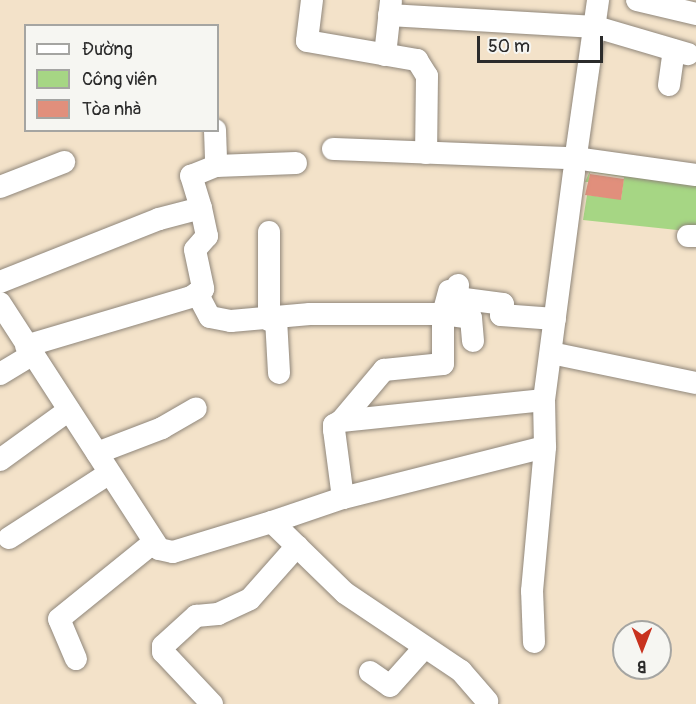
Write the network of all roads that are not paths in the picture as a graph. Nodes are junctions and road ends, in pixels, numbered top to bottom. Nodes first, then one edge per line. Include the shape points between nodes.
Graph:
1 (312, 0) edge
2 (598, 0) edge
3 (637, 0) edge
4 (390, 8) edge
5 (696, 14) edge
6 (596, 27) junction
7 (385, 55) junction
8 (669, 85) dead end
9 (215, 132) edge
10 (333, 149) dead end
11 (426, 153) junction
12 (575, 161) junction
13 (64, 162) dead end
14 (296, 163) dead end
15 (216, 166) junction
16 (696, 175) edge
17 (0, 187) edge
18 (201, 208) junction
19 (269, 232) dead end
20 (0, 282) edge
21 (197, 293) junction
22 (0, 303) edge
23 (443, 314) junction
24 (273, 319) junction
25 (555, 319) junction
26 (473, 341) dead end
27 (29, 351) junction
28 (551, 353) junction
29 (279, 373) dead end
30 (0, 374) edge
31 (696, 383) edge
32 (544, 400) junction
33 (196, 408) dead end
34 (69, 410) junction
35 (341, 421) junction
36 (539, 442) junction
37 (97, 453) junction
38 (0, 460) edge
39 (108, 474) junction
40 (343, 498) junction
41 (272, 522) junction
42 (9, 538) dead end
43 (154, 542) junction
44 (297, 546) junction
45 (534, 642) dead end
46 (424, 648) junction
47 (76, 659) dead end
48 (370, 672) dead end
49 (487, 701) dead end
50 (212, 704) edge

1 - 7 street via 307,41
2 - 6 street
3 - 5 street
4 - 6 street
4 - 7 street
6 - 8 street via 681,52
6 - 12 street
7 - 11 street via 417,60 427,76
9 - 15 street
10 - 11 street
11 - 12 street
12 - 16 street
12 - 25 street
13 - 17 street
14 - 15 street
15 - 18 street via 191,176
18 - 20 street via 159,219
18 - 21 street via 207,236 195,250 203,289
19 - 24 street
21 - 24 street via 210,317 231,321
21 - 27 street
22 - 27 street
23 - 24 street via 310,314
23 - 25 street via 454,287 457,298 503,304 501,315
23 - 26 street via 471,318
23 - 35 street via 443,364 384,370
24 - 29 street
25 - 28 street
27 - 30 street
27 - 34 street
28 - 31 street
28 - 32 street
32 - 35 street
32 - 36 street
33 - 37 street via 162,428
34 - 37 street
34 - 38 street
35 - 40 street via 334,425 334,430
36 - 40 street
36 - 45 street via 532,591
37 - 39 street
39 - 42 street
39 - 43 street
40 - 41 street
41 - 43 street via 173,552 159,549
41 - 44 street
43 - 47 street via 59,619
44 - 46 street via 345,592
44 - 50 street via 250,599 218,614 196,616 163,645 163,652
46 - 48 street via 390,686
46 - 49 street via 461,671

